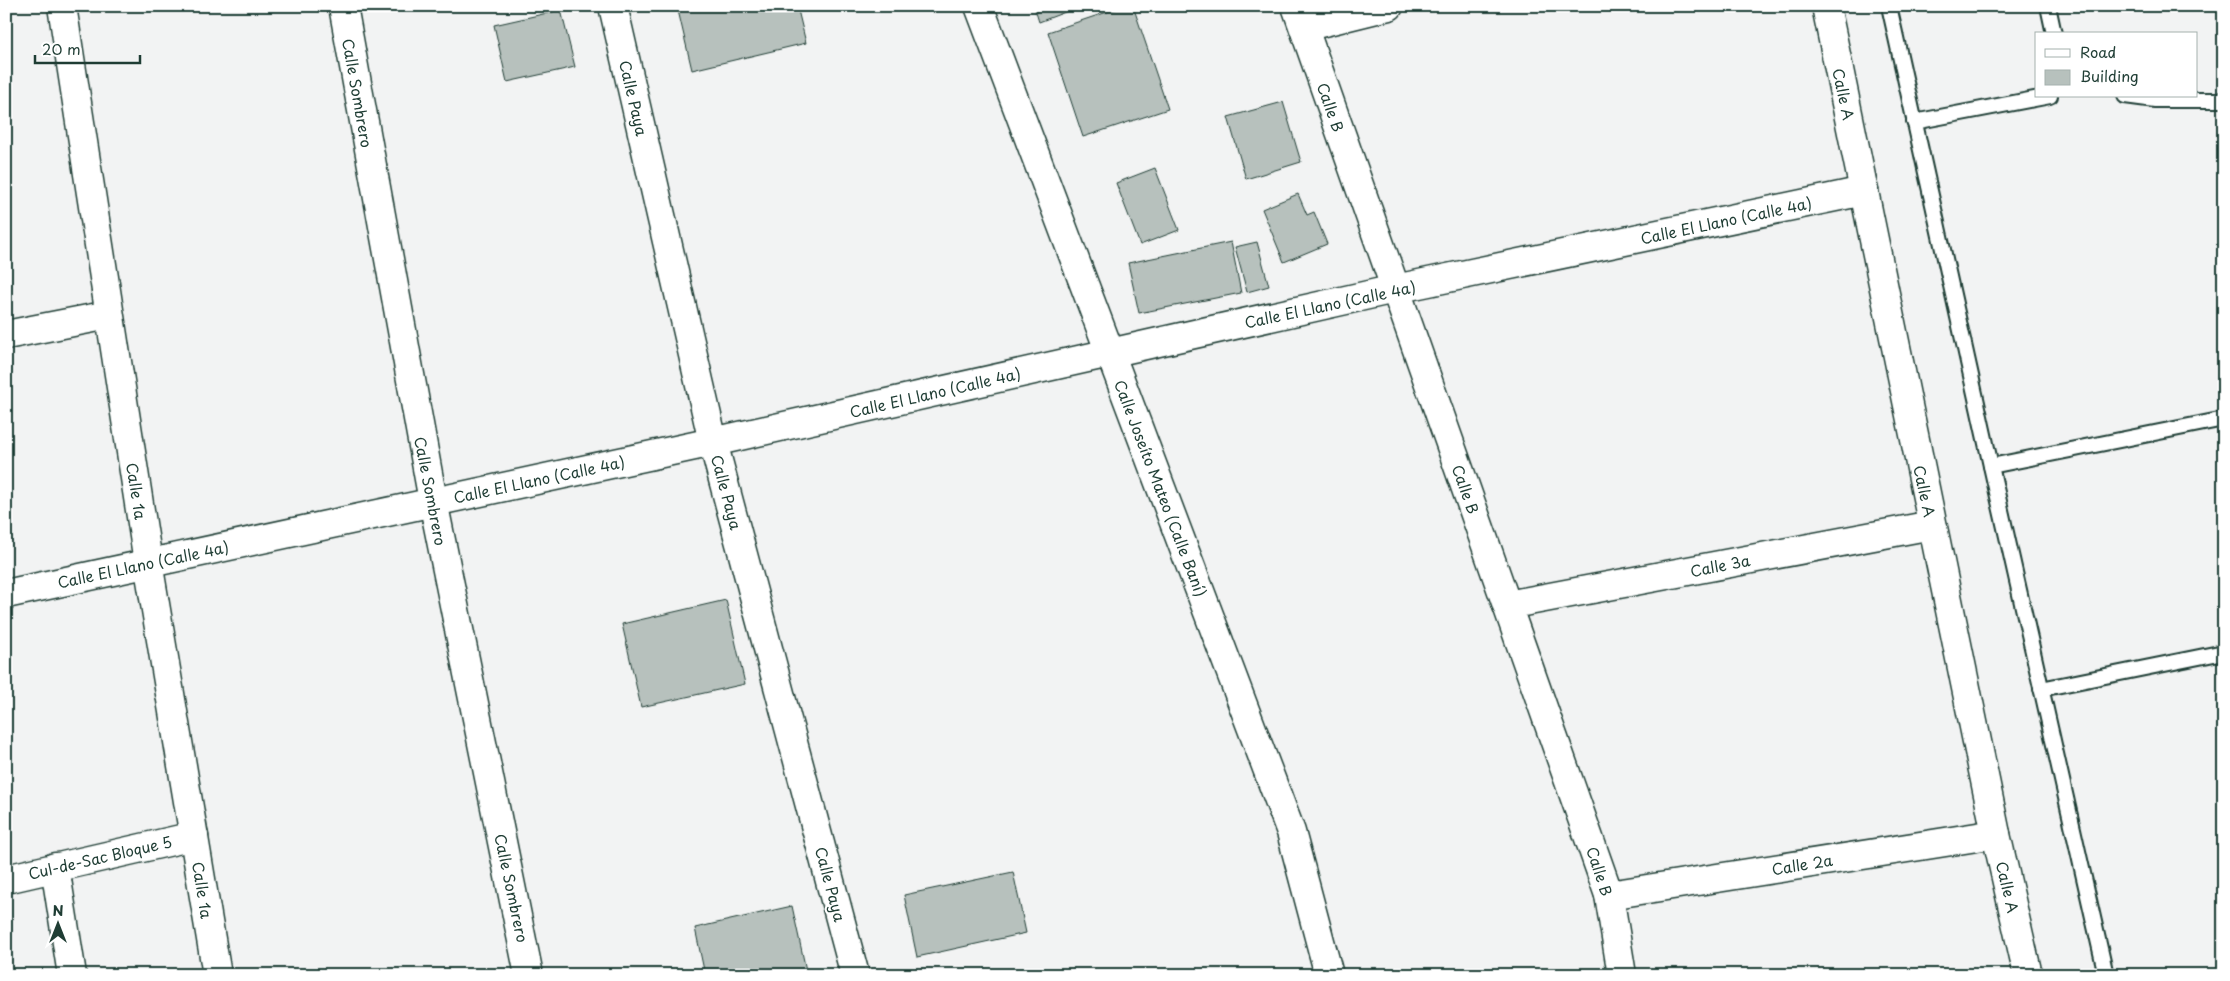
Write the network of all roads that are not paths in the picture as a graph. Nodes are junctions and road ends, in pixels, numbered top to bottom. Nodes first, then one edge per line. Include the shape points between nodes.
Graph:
1 (62, 6) edge
2 (342, 6) edge
3 (613, 6) edge
4 (979, 6) edge
5 (1389, 6) edge
6 (1826, 6) edge
7 (1890, 6) edge
8 (2048, 6) edge
9 (1300, 17) edge
10 (2054, 32) edge
11 (2040, 98) edge
12 (2140, 98) edge
13 (2224, 100) edge
14 (1914, 122) junction
15 (1864, 191) junction
16 (1395, 289) junction
17 (109, 315) junction
18 (6, 335) edge
19 (1110, 352) junction
20 (2224, 419) edge
21 (713, 442) junction
22 (1991, 466) junction
23 (433, 501) junction
24 (1932, 525) junction
25 (148, 562) junction
26 (6, 594) edge
27 (1507, 605) junction
28 (2224, 652) edge
29 (2041, 689) junction
30 (1996, 834) junction
31 (194, 836) junction
32 (55, 867) junction
33 (6, 878) edge
34 (1609, 895) junction
35 (72, 975) edge
36 (217, 975) edge
37 (529, 975) edge
38 (855, 975) edge
39 (1328, 975) edge
40 (1622, 975) edge
41 (2028, 975) edge
42 (2106, 975) edge

1 - 17 street, Calle 1a
2 - 23 street, Calle Sombrero
3 - 21 street, Calle Paya
4 - 19 street, Calle Joseíto Mateo (Calle Baní)
5 - 9 street
6 - 15 street, Calle A
7 - 14 lane
8 - 10 lane
9 - 16 street, Calle B
11 - 14 lane
12 - 13 lane
14 - 22 lane
15 - 16 street, Calle El Llano (Calle 4a)
15 - 24 street, Calle A
16 - 19 street, Calle El Llano (Calle 4a)
16 - 27 street, Calle B
17 - 18 street
17 - 25 street, Calle 1a
19 - 21 street, Calle El Llano (Calle 4a)
19 - 39 street, Calle Joseíto Mateo (Calle Baní) via 1292,832
20 - 22 lane
21 - 23 street, Calle El Llano (Calle 4a)
21 - 38 street, Calle Paya
22 - 29 lane
23 - 25 street, Calle El Llano (Calle 4a)
23 - 37 street, Calle Sombrero
24 - 27 street, Calle 3a
24 - 30 street, Calle A
25 - 26 street, Calle El Llano (Calle 4a)
25 - 31 street, Calle 1a
27 - 34 street, Calle B
28 - 29 lane
29 - 42 lane
30 - 34 street, Calle 2a
30 - 41 street, Calle A
31 - 32 street, Cul-de-Sac Bloque 5
31 - 36 street, Calle 1a
32 - 33 street, Cul-de-Sac Bloque 5
32 - 35 street
34 - 40 street, Calle B

